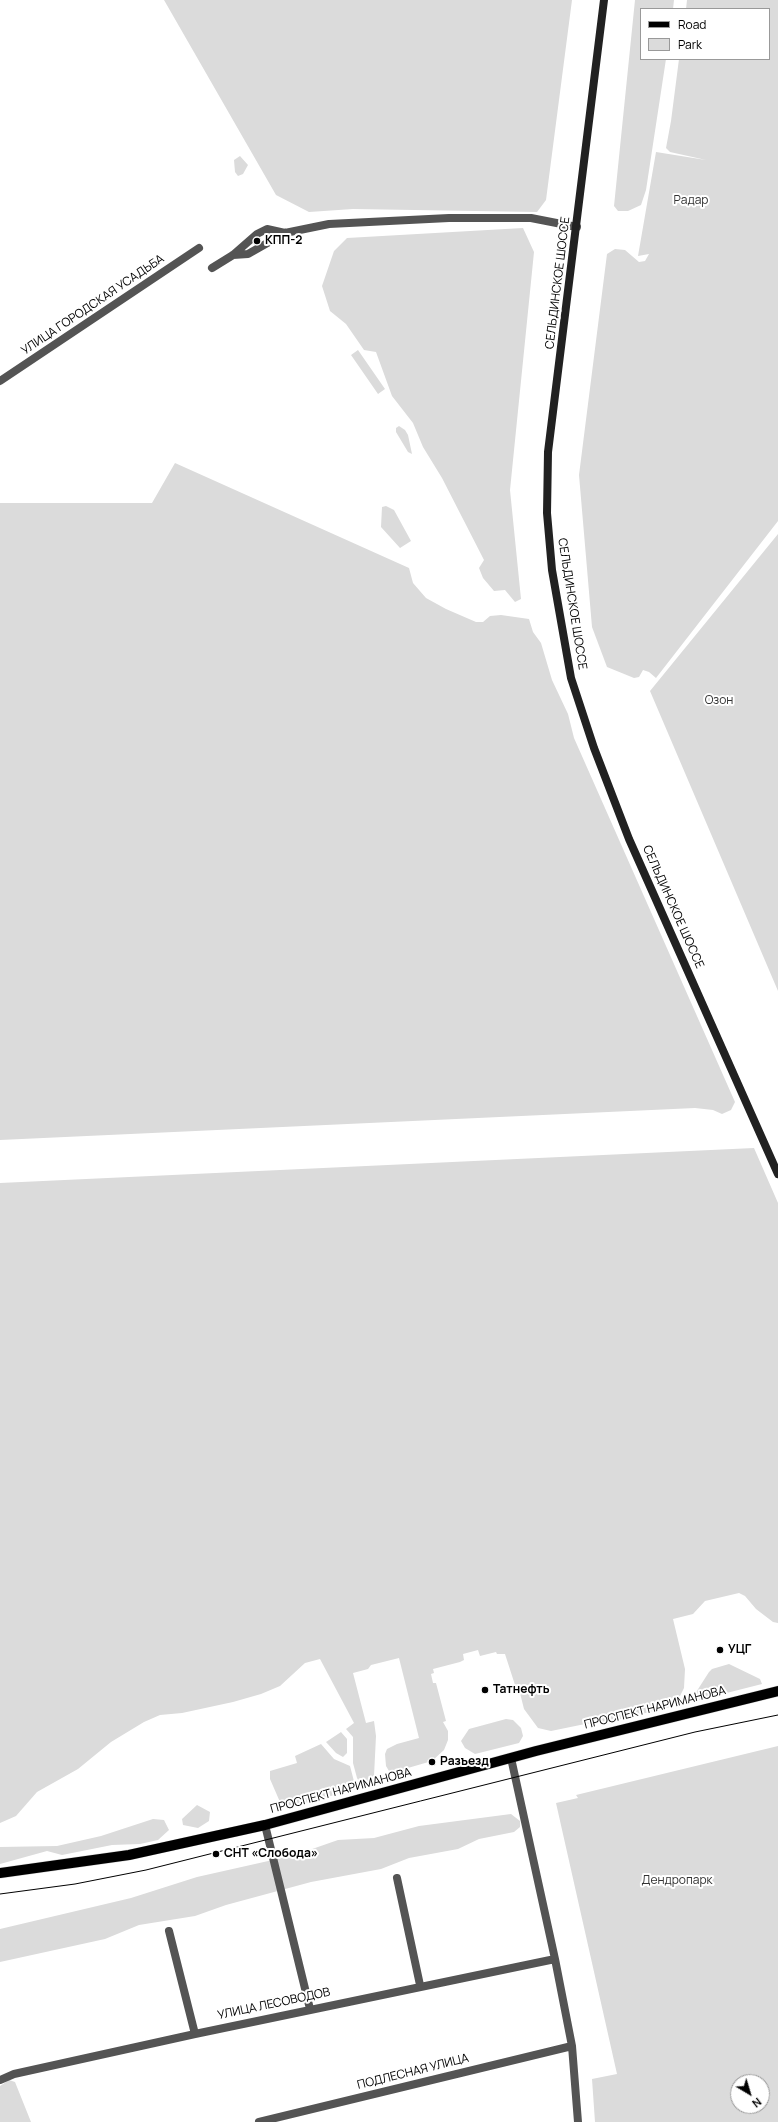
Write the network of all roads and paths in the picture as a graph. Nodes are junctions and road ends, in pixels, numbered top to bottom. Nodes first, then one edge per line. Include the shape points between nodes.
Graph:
1 (604, 0) edge
2 (577, 227) junction
3 (285, 233) junction
4 (199, 248) dead end
5 (233, 255) junction
6 (212, 268) dead end
7 (0, 380) edge
8 (778, 1174) edge
9 (778, 1691) edge
10 (510, 1758) junction
11 (265, 1825) junction
12 (0, 1873) edge
13 (397, 1878) dead end
14 (169, 1931) dead end
15 (555, 1959) junction
16 (420, 1985) junction
17 (310, 2009) junction
18 (195, 2034) junction
19 (572, 2046) junction
20 (0, 2080) edge
21 (259, 2122) edge
22 (578, 2122) edge

1 - 2 main road, СЕЛЬДИНСКОЕ ШОССЕ
2 - 3 street via 531,218 449,218 329,224
2 - 8 main road, СЕЛЬДИНСКОЕ ШОССЕ via 548,452 547,513 552,570 571,678 594,748 629,839
3 - 5 street via 248,254
3 - 5 street via 267,229 256,234
4 - 7 street, УЛИЦА ГОРОДСКАЯ УСАДЬБА
5 - 6 street
9 - 10 main road, ПРОСПЕКТ НАРИМАНОВА
10 - 11 main road, ПРОСПЕКТ НАРИМАНОВА
10 - 15 street
11 - 12 main road, ПРОСПЕКТ НАРИМАНОВА via 129,1855
11 - 17 street
13 - 16 street
14 - 18 street
15 - 16 street, УЛИЦА ЛЕСОВОДОВ
15 - 19 street
16 - 17 street, УЛИЦА ЛЕСОВОДОВ
17 - 18 street, УЛИЦА ЛЕСОВОДОВ
18 - 20 street, УЛИЦА ЛЕСОВОДОВ via 14,2074
19 - 21 street, ПОДЛЕСНАЯ УЛИЦА
19 - 22 street

